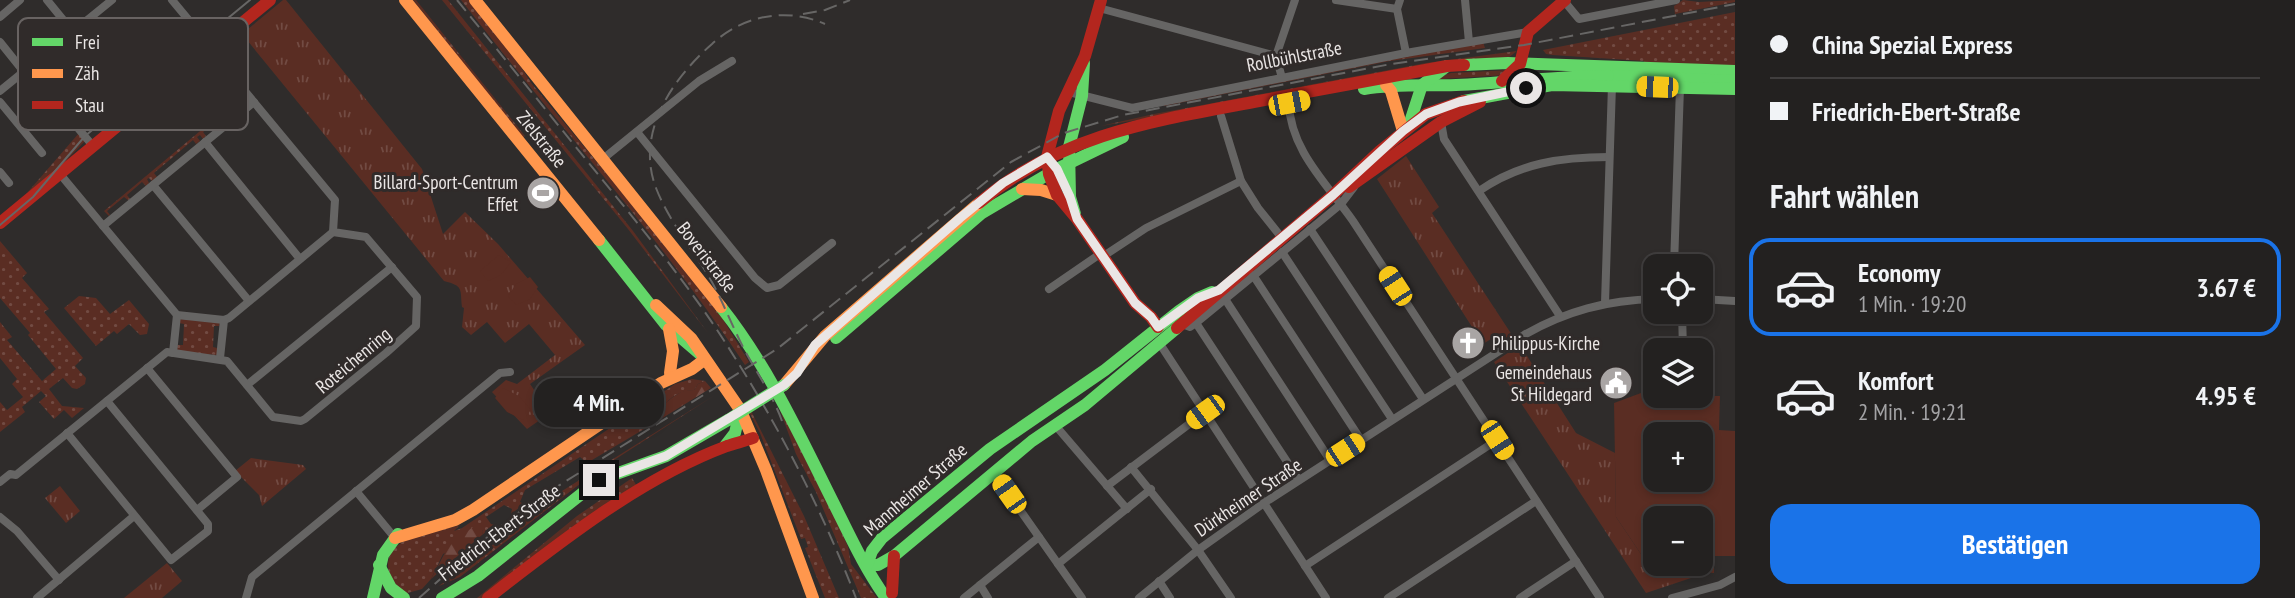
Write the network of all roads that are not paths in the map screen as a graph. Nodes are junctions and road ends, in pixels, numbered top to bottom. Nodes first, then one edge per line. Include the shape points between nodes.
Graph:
1 (20, 0) edge
2 (47, 0) edge
3 (112, 0) edge
4 (172, 0) edge
5 (270, 0) edge
6 (405, 0) edge
7 (475, 0) edge
8 (1295, 0) edge
9 (1335, 0) edge
10 (1465, 0) edge
11 (1676, 0) edge
12 (1564, 1) edge
13 (1100, 4) edge
14 (1399, 4) edge
15 (0, 17) edge
16 (62, 18) edge
17 (91, 18) edge
18 (187, 18) edge
19 (248, 18) edge
20 (1528, 32) junction
21 (0, 42) edge
22 (1469, 42) junction
23 (1524, 48) junction
24 (1406, 53) junction
25 (1085, 56) junction
26 (1276, 56) junction
27 (732, 61) dead end
28 (18, 62) edge
29 (1508, 63) junction
30 (1522, 63) junction
31 (1546, 64) junction
32 (1447, 66) junction
33 (1735, 71) edge
34 (18, 77) edge
35 (1282, 78) junction
36 (1735, 80) edge
37 (1610, 81) junction
38 (1502, 82) junction
39 (1387, 85) junction
40 (1422, 85) junction
41 (1453, 85) junction
42 (1680, 88) junction
43 (1735, 89) edge
44 (0, 91) edge
45 (1069, 92) junction
46 (248, 95) edge
47 (1082, 96) junction
48 (1489, 97) junction
49 (0, 102) edge
50 (254, 102) junction
51 (1417, 103) junction
52 (1289, 106) junction
53 (1447, 106) junction
54 (248, 107) edge
55 (1426, 114) junction
56 (1222, 119) junction
57 (1441, 122) junction
58 (18, 124) edge
59 (1074, 129) junction
60 (1406, 129) junction
61 (23, 130) edge
62 (79, 130) edge
63 (112, 130) edge
64 (220, 130) edge
65 (637, 132) junction
66 (1424, 134) junction
67 (1093, 138) junction
68 (1444, 139) junction
69 (205, 142) junction
70 (93, 146) junction
71 (1058, 152) junction
72 (41, 153) dead end
73 (1383, 156) junction
74 (604, 158) junction
75 (1609, 158) junction
76 (1058, 169) junction
77 (0, 172) edge
78 (60, 174) junction
79 (1241, 181) junction
80 (9, 183) dead end
81 (153, 185) junction
82 (1022, 189) junction
83 (1479, 191) junction
84 (1063, 196) junction
85 (1337, 200) junction
86 (0, 223) edge
87 (103, 226) junction
88 (1310, 229) junction
89 (333, 232) junction
90 (1279, 240) junction
91 (832, 243) dead end
92 (1674, 254) edge
93 (1101, 256) junction
94 (300, 259) junction
95 (392, 267) junction
96 (1253, 275) junction
97 (1049, 289) dead end
98 (1222, 294) junction
99 (1713, 299) edge
100 (1643, 300) edge
101 (1735, 300) edge
102 (249, 301) junction
103 (649, 302) junction
104 (1605, 303) junction
105 (177, 315) junction
106 (1560, 316) junction
107 (1181, 317) junction
108 (224, 320) junction
109 (1196, 323) junction
110 (669, 329) junction
111 (1156, 335) junction
112 (173, 353) junction
113 (703, 357) junction
114 (220, 358) junction
115 (147, 368) junction
116 (510, 372) dead end
117 (666, 378) junction
118 (1455, 378) junction
119 (247, 386) junction
120 (785, 387) junction
121 (1076, 390) junction
122 (1423, 399) junction
123 (1061, 400) junction
124 (107, 401) junction
125 (1085, 405) junction
126 (740, 411) junction
127 (1205, 412) junction
128 (1392, 419) junction
129 (1059, 423) junction
130 (731, 426) junction
131 (67, 433) junction
132 (752, 435) junction
133 (1361, 440) junction
134 (1497, 440) junction
135 (725, 446) junction
136 (1330, 460) junction
137 (1131, 467) junction
138 (994, 473) junction
139 (1299, 480) junction
140 (0, 482) edge
141 (1107, 486) junction
142 (1150, 489) junction
143 (356, 491) junction
144 (1536, 501) junction
145 (1264, 503) junction
146 (1127, 509) junction
147 (197, 510) junction
148 (134, 516) junction
149 (0, 517) edge
150 (1039, 537) junction
151 (395, 538) junction
152 (882, 538) junction
153 (851, 539) junction
154 (1198, 550) junction
155 (894, 556) junction
156 (1576, 561) junction
157 (1058, 564) junction
158 (379, 565) junction
159 (867, 565) junction
160 (1305, 566) junction
161 (1735, 577) edge
162 (59, 580) junction
163 (1159, 581) junction
164 (980, 585) junction
165 (891, 596) edge
166 (37, 598) edge
167 (246, 598) edge
168 (373, 598) edge
169 (404, 598) edge
170 (442, 598) edge
171 (462, 598) edge
172 (488, 598) edge
173 (813, 598) edge
174 (964, 598) edge
175 (988, 598) edge
176 (1082, 598) edge
177 (1139, 598) edge
178 (1170, 598) edge
179 (1231, 598) edge
180 (1326, 598) edge
181 (1388, 598) edge
182 (1520, 598) edge
183 (1600, 598) edge
184 (1672, 598) edge

1 - 15 street
2 - 16 street
3 - 17 street
4 - 18 street
5 - 19 main road
6 - 103 main road, Zielstraße
7 - 74 main road, Boveristraße
8 - 26 street
9 - 14 street
10 - 22 street
11 - 12 street via 1579,19
12 - 20 main road
13 - 25 main road
13 - 26 street
14 - 24 street
20 - 22 street, Rollbühlstraße
20 - 23 main road
21 - 28 street
22 - 24 street, Rollbühlstraße
23 - 29 main road
23 - 30 main road
23 - 31 main road
24 - 35 street, Rollbühlstraße
25 - 45 main road
25 - 47 main road
26 - 35 street
27 - 65 street via 699,81
29 - 30 main road, Rollbühlstraße
29 - 32 main road, Rollbühlstraße
30 - 31 main road, Rollbühlstraße
30 - 38 main road
31 - 33 main road, Rollbühlstraße
32 - 40 main road
32 - 67 main road, Rollbühlstraße via 1157,120
34 - 44 street
35 - 47 street, Rollbühlstraße via 1132,107
36 - 37 main road
37 - 38 main road via 1550,76
37 - 42 main road
37 - 48 main road, Mannheimer Straße via 1552,85
37 - 75 street
38 - 41 main road
39 - 40 main road
39 - 52 main road
39 - 60 main road
40 - 41 main road
40 - 51 main road, Mannheimer Straße
41 - 53 main road
42 - 43 main road
42 - 92 street
45 - 47 street, Rollbühlstraße
45 - 71 main road via 1059,111
46 - 50 street
47 - 59 main road
48 - 53 main road, Mannheimer Straße
48 - 57 main road, Mannheimer Straße
49 - 58 street
50 - 54 street
50 - 89 street via 335,200
51 - 55 main road
51 - 60 main road, Mannheimer Straße
52 - 56 main road
52 - 85 street via 1305,156
53 - 55 main road, Mannheimer Straße
53 - 57 main road
55 - 57 main road
55 - 60 main road, Mannheimer Straße
56 - 76 main road via 1130,135
56 - 79 street
57 - 66 main road, Mannheimer Straße
57 - 68 street
59 - 67 main road
59 - 71 main road
60 - 73 main road, Mannheimer Straße
61 - 72 street
62 - 70 street
63 - 70 main road
64 - 69 street
65 - 74 street
65 - 91 street via 767,288 779,285
66 - 68 street
66 - 73 main road, Mannheimer Straße
67 - 71 main road, Rollbühlstraße
68 - 83 street
69 - 81 street
69 - 94 street
70 - 78 main road
71 - 76 main road
71 - 76 main road
71 - 120 main road, Rollbühlstraße via 1003,183 929,245 815,345
73 - 85 main road, Mannheimer Straße
73 - 85 main road, Mannheimer Straße
74 - 153 main road, Boveristraße via 742,336 789,413
75 - 83 street via 1576,157 1529,165
75 - 104 street
76 - 82 main road
76 - 84 main road
76 - 84 main road
77 - 80 street
78 - 86 main road
78 - 87 street
79 - 90 street
79 - 93 street
81 - 87 street
81 - 102 street
82 - 84 main road
82 - 120 main road via 982,212 813,356
83 - 106 street
84 - 93 main road
85 - 88 street, Mannheimer Straße
85 - 90 main road, Mannheimer Straße
85 - 118 street
87 - 105 street
88 - 90 street, Mannheimer Straße
88 - 122 street
89 - 94 street
89 - 95 street, Roteichenring via 366,236
90 - 96 street, Mannheimer Straße
90 - 98 main road, Mannheimer Straße
90 - 128 street
93 - 97 street
93 - 111 main road via 1151,317
94 - 102 street
95 - 119 street
95 - 119 street, Roteichenring via 418,303 414,329 386,353 301,421 274,417
96 - 98 street, Mannheimer Straße
96 - 133 street
98 - 107 main road, Mannheimer Straße
98 - 109 street, Mannheimer Straße
98 - 136 street
99 - 101 street
100 - 104 street, Dürkheimer Straße
102 - 108 street
103 - 110 main road, Zielstraße
103 - 113 main road, Zielstraße via 691,338
104 - 106 street, Dürkheimer Straße
105 - 108 street
105 - 112 street
106 - 118 street, Dürkheimer Straße
107 - 109 street via 1189,327
107 - 111 main road, Mannheimer Straße
108 - 114 street
109 - 139 street
110 - 113 main road, Zielstraße
110 - 117 main road via 673,353
111 - 121 main road, Mannheimer Straße
111 - 125 main road, Mannheimer Straße
111 - 127 street
112 - 114 street
112 - 115 street via 167,352
113 - 117 main road, Friedrich-Ebert-Straße via 692,358
113 - 126 main road, Zielstraße
114 - 119 street, Roteichenring via 227,360
115 - 124 street
115 - 147 street via 237,477
116 - 143 street via 500,373
117 - 151 main road, Friedrich-Ebert-Straße via 473,510
118 - 122 street, Dürkheimer Straße
118 - 134 street
120 - 130 main road, bridge
121 - 123 main road, Mannheimer Straße
121 - 125 main road via 1077,402
122 - 128 street, Dürkheimer Straße
123 - 129 main road via 1067,405
123 - 152 main road, Mannheimer Straße via 990,449
124 - 131 street
124 - 147 street
125 - 129 main road, Mannheimer Straße
126 - 130 main road
126 - 132 main road, Zielstraße
127 - 137 street
127 - 145 street
128 - 133 street, Dürkheimer Straße
129 - 138 main road, Mannheimer Straße
129 - 141 street
130 - 132 main road, Friedrich-Ebert-Straße
130 - 135 main road
130 - 170 main road, Friedrich-Ebert-Straße via 599,480 478,576
130 - 171 main road, Friedrich-Ebert-Straße via 676,457 617,477
131 - 140 street via 16,475
131 - 148 street
132 - 135 main road
132 - 173 main road, Zielstraße
133 - 136 street, Dürkheimer Straße
134 - 144 street
134 - 160 street
135 - 172 main road via 610,510
136 - 139 street, Dürkheimer Straße
137 - 141 street
137 - 142 street
138 - 150 street
138 - 155 main road, Mannheimer Straße
139 - 145 street, Dürkheimer Straße
141 - 146 street
142 - 146 street
142 - 154 street
143 - 151 street
143 - 167 street via 252,577
144 - 156 street
144 - 181 street
145 - 154 street, Dürkheimer Straße
145 - 160 street
146 - 157 street
147 - 148 street via 208,531 172,561
148 - 162 street
149 - 162 street via 18,531
150 - 157 street
150 - 164 street
151 - 158 main road
152 - 153 main road
152 - 155 main road via 883,552
152 - 159 main road, Mannheimer Straße
153 - 159 main road, Boveristraße
154 - 163 street, Dürkheimer Straße
154 - 179 street
155 - 159 main road, Mannheimer Straße
155 - 165 main road
156 - 182 street
156 - 183 street
157 - 176 street
158 - 168 main road
158 - 169 main road via 391,588
159 - 165 main road, Boveristraße via 873,580
160 - 180 street
161 - 184 street
162 - 166 street
163 - 177 street, Dürkheimer Straße
163 - 178 street
164 - 174 street
164 - 175 street

